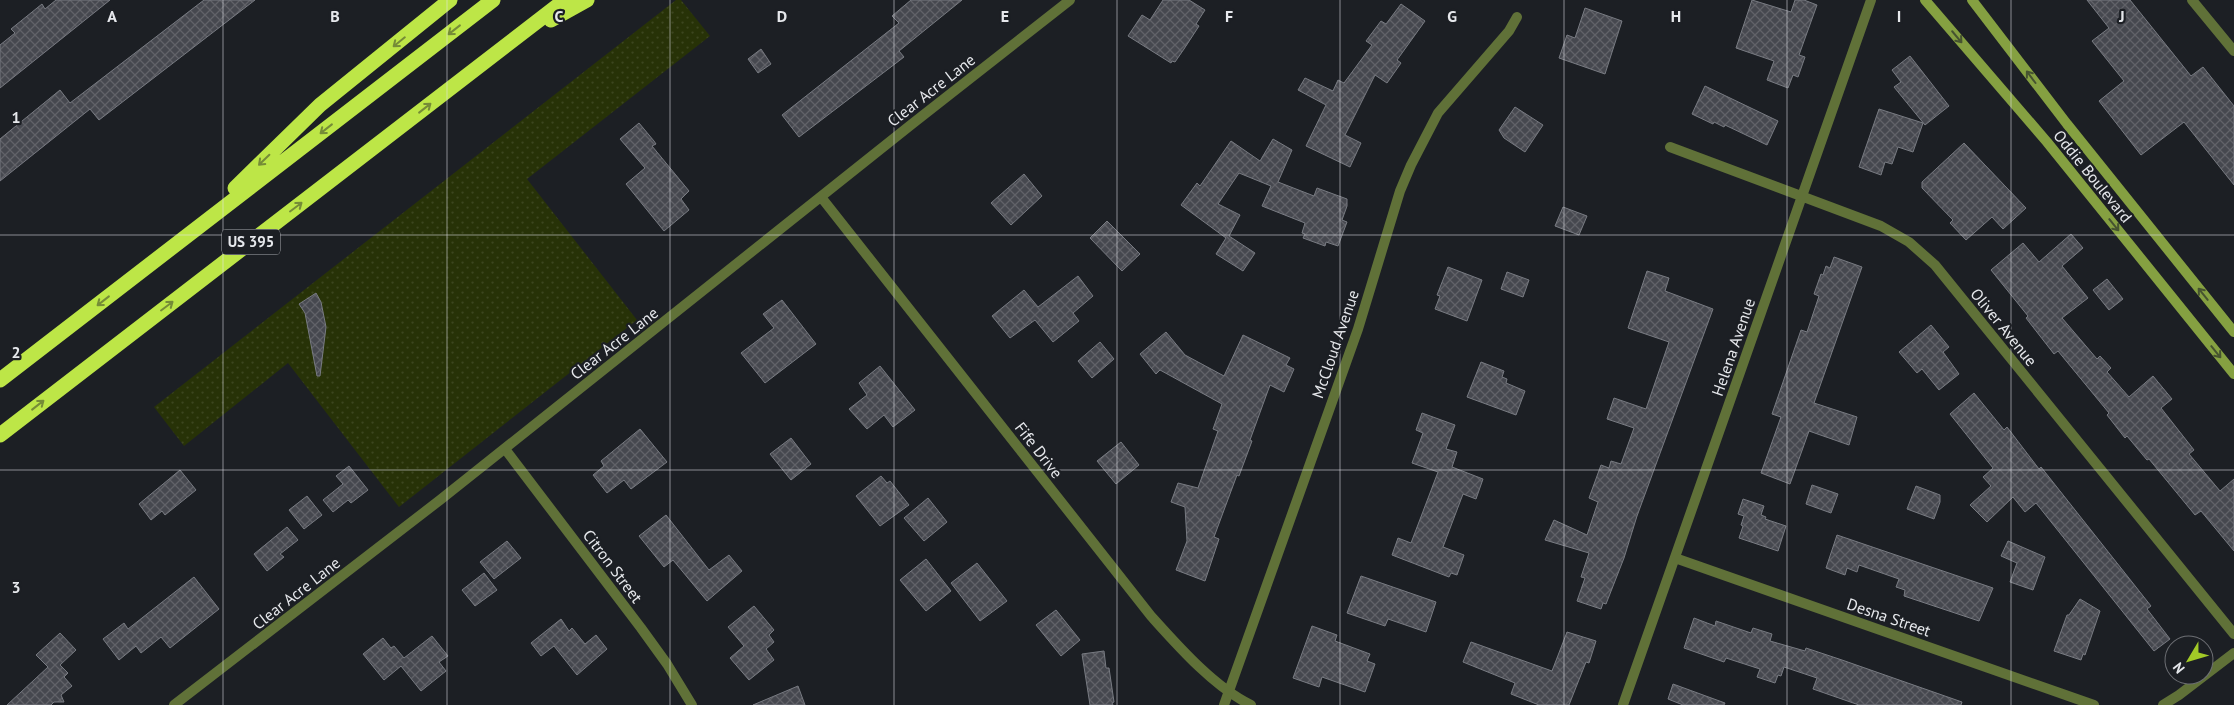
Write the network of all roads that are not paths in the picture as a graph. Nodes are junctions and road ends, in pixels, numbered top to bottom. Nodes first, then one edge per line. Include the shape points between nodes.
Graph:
1 (450, 0) edge
2 (493, 0) edge
3 (565, 0) edge
4 (587, 0) edge
5 (1070, 0) edge
6 (1871, 0) edge
7 (1925, 0) edge
8 (1972, 0) edge
9 (2192, 0) edge
10 (1518, 17) dead end
11 (502, 48) junction
12 (2234, 51) edge
13 (1670, 147) dead end
14 (1802, 195) junction
15 (821, 197) junction
16 (182, 239) junction
17 (2234, 332) edge
18 (2234, 374) edge
19 (0, 380) edge
20 (0, 435) edge
21 (505, 448) junction
22 (1675, 558) junction
23 (2234, 634) edge
24 (2234, 653) edge
25 (1228, 692) junction
26 (186, 696) junction
27 (174, 705) edge
28 (192, 705) edge
29 (692, 705) edge
30 (1224, 705) edge
31 (1251, 705) edge
32 (1623, 705) edge
33 (2094, 705) edge
34 (2163, 705) edge

1 -> 16 highway via 320,105
2 -> 16 highway, US 395
3 - 11 highway, US 395
4 - 11 highway
5 - 15 street, Clear Acre Lane
6 - 14 street, Helena Avenue
7 -> 18 main road, Oddie Boulevard via 2043,138
17 -> 8 main road, Oddie Boulevard
9 - 12 street
10 - 25 street, McCloud Avenue via 1438,113 1411,165 1358,329
20 -> 11 highway, US 395
13 - 14 street, Oliver Avenue
14 - 22 street, Helena Avenue
14 - 23 street, Oliver Avenue via 1881,226 1908,242 1934,265
15 - 21 street, Clear Acre Lane
15 - 25 street, Fife Drive via 1134,595 1171,638
16 -> 19 highway, US 395
21 - 26 street, Clear Acre Lane
21 - 29 street, Citron Street via 641,628
22 - 32 street, Helena Avenue
22 - 33 street, Desna Street
24 - 34 street
25 - 30 street, McCloud Avenue
25 - 31 street, Fife Drive
26 - 27 street, Clear Acre Lane
26 - 28 street

